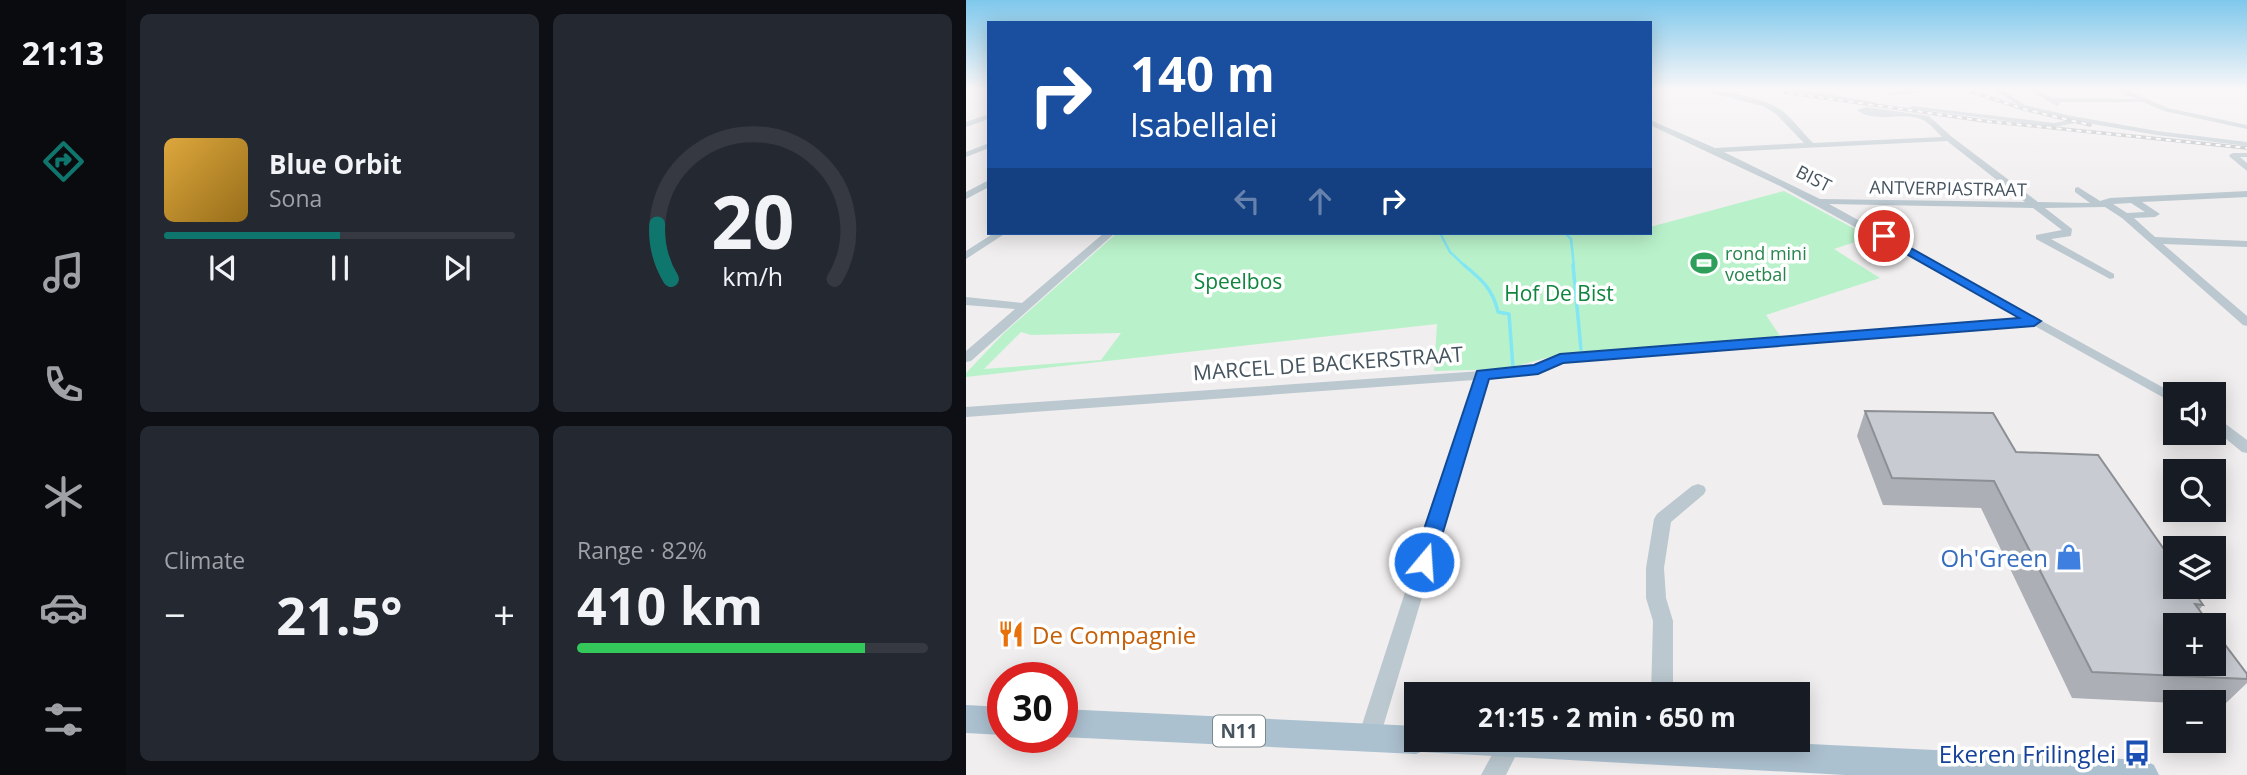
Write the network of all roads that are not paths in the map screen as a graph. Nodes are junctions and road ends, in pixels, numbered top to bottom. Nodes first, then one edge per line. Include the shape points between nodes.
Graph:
1 (1660, 126) edge
2 (1792, 126) edge
3 (1934, 126) edge
4 (2122, 126) edge
5 (2189, 126) edge
6 (1949, 139) junction
7 (2208, 139) junction
8 (2247, 144) edge
9 (1810, 145) junction
10 (987, 146) edge
11 (1715, 150) junction
12 (966, 155) edge
13 (2243, 155) edge
14 (2247, 168) edge
15 (987, 184) edge
16 (2078, 190) dead end
17 (2247, 194) edge
18 (966, 196) edge
19 (1818, 201) junction
20 (2133, 201) junction
21 (2102, 204) junction
22 (2036, 206) junction
23 (2125, 216) junction
24 (998, 235) edge
25 (1108, 235) edge
26 (2153, 240) junction
27 (2247, 244) edge
28 (966, 256) edge
29 (2110, 276) dead end
30 (966, 301) edge
31 (1026, 307) junction
32 (2034, 321) junction
33 (2247, 322) edge
34 (966, 358) edge
35 (1482, 375) junction
36 (2163, 393) edge
37 (966, 412) edge
38 (2226, 431) edge
39 (2246, 445) edge
40 (1698, 490) dead end
41 (1662, 682) edge
42 (966, 719) edge
43 (987, 720) edge
44 (1078, 724) edge
45 (1368, 737) junction
46 (1404, 739) edge
47 (1506, 752) edge
48 (1761, 752) edge
49 (1493, 775) edge
50 (2144, 775) edge

1 - 11 street, BIST
2 - 9 street
3 - 6 street
4 - 7 street
5 - 7 street
6 - 9 street
6 - 22 street
7 - 8 street
9 - 11 street
10 - 12 street
11 - 19 street, BIST
13 - 14 street via 2234,158
15 - 18 street
16 - 21 street
17 - 20 street, ANTVERPIASTRAAT
19 - 22 street, ANTVERPIASTRAAT
19 - 32 street, BIST
20 - 21 street, ANTVERPIASTRAAT
20 - 23 street via 2155,214
21 - 22 street, ANTVERPIASTRAAT
21 - 23 street
22 - 29 street via 2067,229 2067,234 2040,237
23 - 26 street
24 - 28 street
25 - 31 street
26 - 27 street
26 - 33 street
30 - 31 street
31 - 34 street
32 - 35 street via 1560,359 1538,369
32 - 36 street, BIST
35 - 37 street, MARCEL DE BACKERSTRAAT
35 - 45 street, MARCEL DE BACKERSTRAAT
38 - 39 street
40 - 41 street via 1662,519 1655,568 1663,621
42 - 43 main road
44 - 45 main road, N11
45 - 46 main road, N11
47 - 49 street
48 - 50 main road

